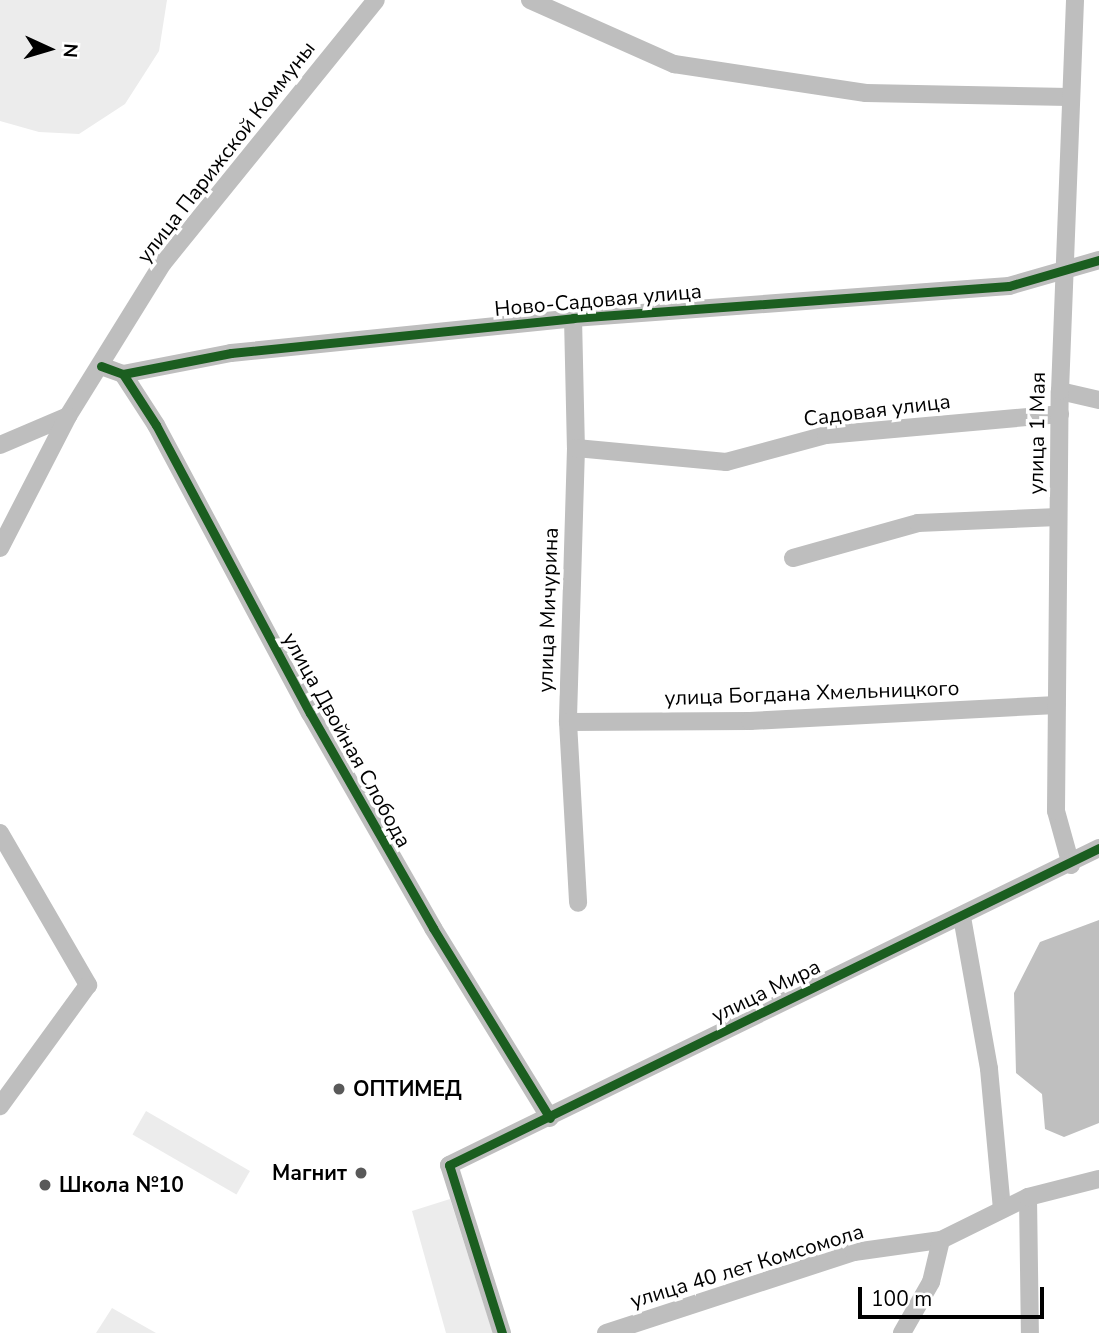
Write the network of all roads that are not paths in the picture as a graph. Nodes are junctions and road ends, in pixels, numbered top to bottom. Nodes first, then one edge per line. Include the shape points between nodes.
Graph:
1 (376, 0) edge
2 (530, 0) edge
3 (1075, 0) edge
4 (1069, 97) junction
5 (1099, 260) edge
6 (1065, 272) junction
7 (573, 318) junction
8 (101, 366) junction
9 (123, 374) junction
10 (1060, 391) junction
11 (1099, 400) edge
12 (1060, 414) junction
13 (68, 416) junction
14 (0, 445) edge
15 (576, 448) junction
16 (1058, 517) junction
17 (0, 548) edge
18 (793, 558) dead end
19 (1057, 705) junction
20 (568, 722) junction
21 (0, 833) edge
22 (1099, 848) edge
23 (1071, 865) junction
24 (578, 902) dead end
25 (962, 917) junction
26 (0, 1106) edge
27 (550, 1118) junction
28 (1099, 1179) edge
29 (1028, 1197) junction
30 (1002, 1208) junction
31 (941, 1240) junction
32 (502, 1333) edge
33 (606, 1333) edge
34 (902, 1333) edge
35 (1030, 1333) edge

1 - 8 street, улица Парижской Коммуны via 163,263
2 - 4 street via 674,64 866,93
3 - 4 street, улица 1 Мая
4 - 6 street, улица 1 Мая
5 - 6 street, Ново-Садовая улица
6 - 7 street, Ново-Садовая улица via 1009,286
6 - 10 street, улица 1 Мая
7 - 9 street, Ново-Садовая улица via 230,353
7 - 15 street, улица Мичурина
8 - 9 street
8 - 13 street, улица Парижской Коммуны
9 - 27 street, улица Двойная Слобода via 156,425 310,713 433,928
10 - 11 street
10 - 12 street, улица 1 Мая
12 - 15 street, Садовая улица via 826,435 726,462
12 - 16 street, улица 1 Мая
13 - 14 street
13 - 17 street, улица Парижской Коммуны
15 - 20 street, улица Мичурина
16 - 18 street via 918,523
16 - 19 street, улица 1 Мая
19 - 20 street, улица Богдана Хмельницкого via 750,721
19 - 23 street, улица 1 Мая via 1056,811
20 - 24 street, улица Мичурина
21 - 26 street via 88,985
22 - 23 street, улица Мира
23 - 25 street, улица Мира
25 - 27 street, улица Мира
25 - 30 street via 989,1069
27 - 32 street, улица Мира via 449,1166
28 - 29 street, улица 40 лет Комсомола
29 - 30 street, улица 40 лет Комсомола
29 - 35 street
30 - 31 street, улица 40 лет Комсомола
31 - 33 street, улица 40 лет Комсомола via 854,1252
31 - 34 street via 931,1282

